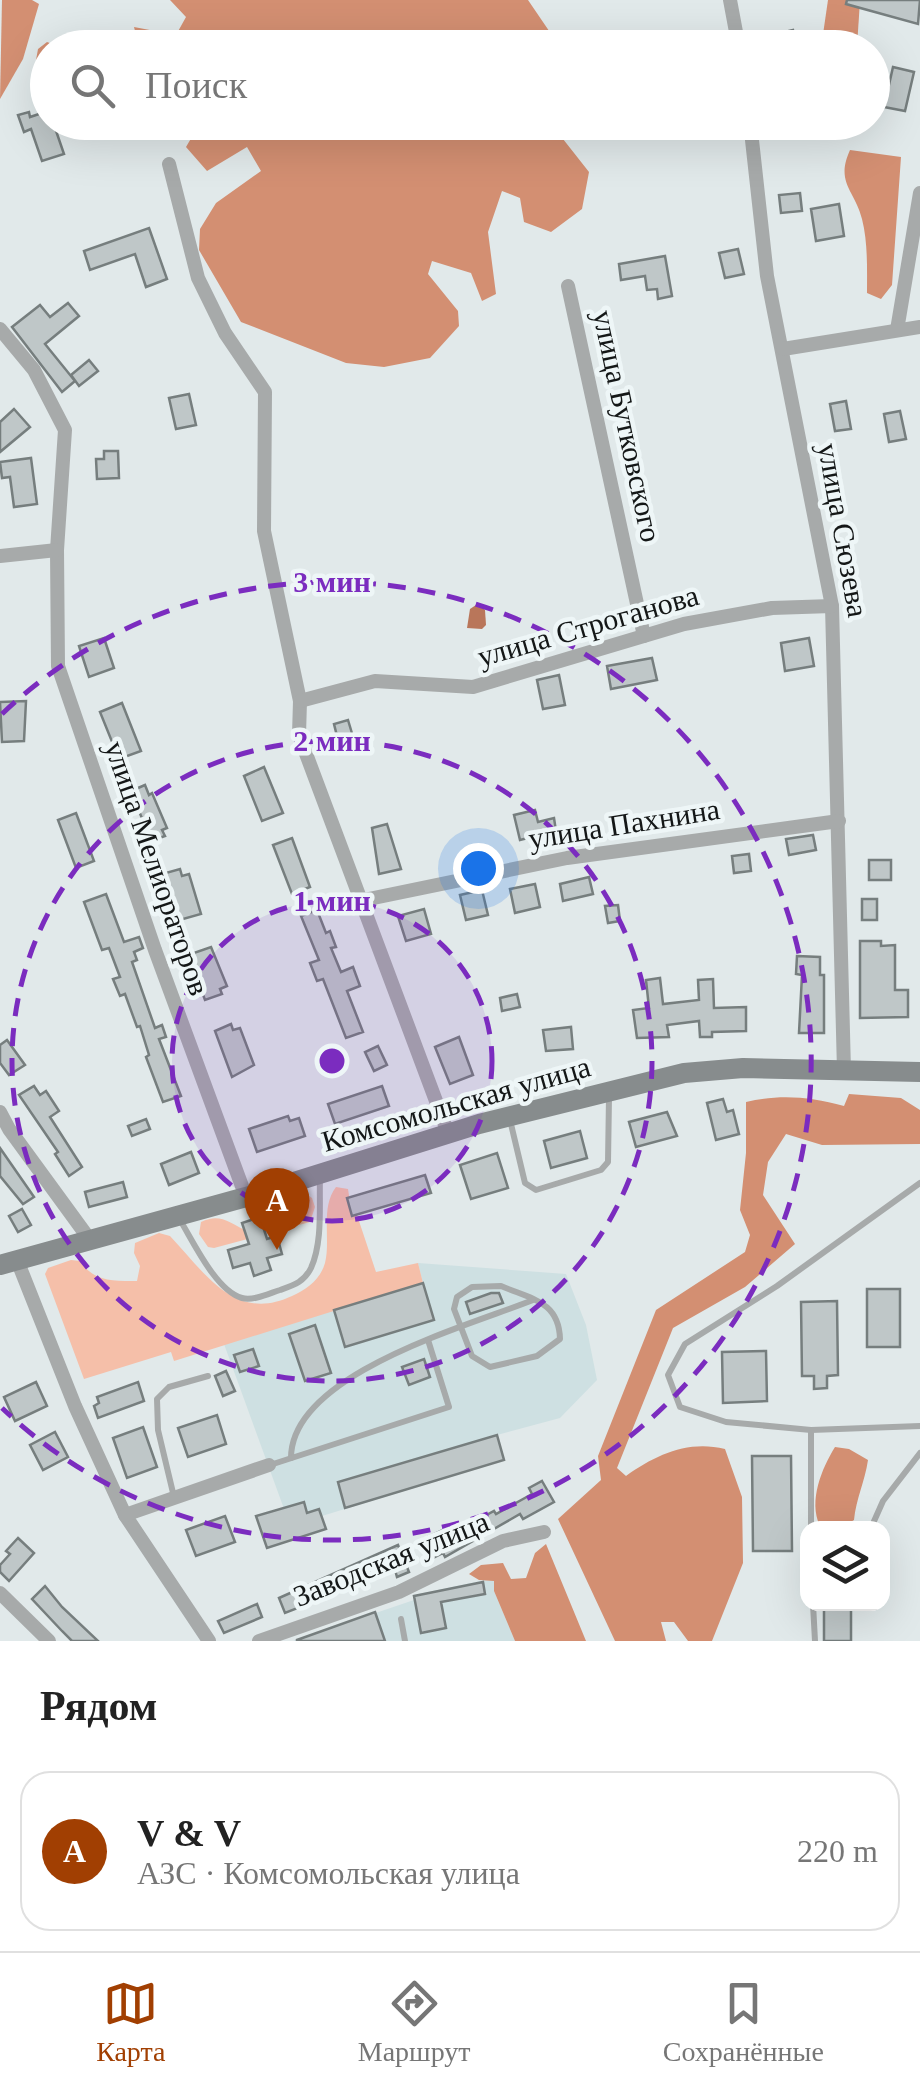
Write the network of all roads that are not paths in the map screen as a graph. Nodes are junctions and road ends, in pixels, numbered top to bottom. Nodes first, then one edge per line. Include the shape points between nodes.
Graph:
1 (730, 0) edge
2 (736, 30) edge
3 (752, 140) edge
4 (169, 164) dead end
5 (920, 193) edge
6 (568, 286) dead end
7 (920, 328) edge
8 (0, 330) edge
9 (897, 330) junction
10 (783, 349) junction
11 (57, 550) junction
12 (0, 556) edge
13 (832, 606) junction
14 (644, 636) junction
15 (300, 700) junction
16 (839, 821) junction
17 (360, 901) junction
18 (844, 1070) junction
19 (920, 1072) edge
20 (608, 1090) junction
21 (0, 1112) edge
22 (510, 1116) junction
23 (448, 1133) junction
24 (320, 1174) junction
25 (920, 1183) edge
26 (246, 1196) junction
27 (177, 1214) junction
28 (90, 1240) junction
29 (9, 1262) edge
30 (533, 1300) junction
31 (459, 1329) junction
32 (428, 1340) junction
33 (208, 1376) dead end
34 (920, 1426) edge
35 (811, 1430) junction
36 (920, 1453) edge
37 (291, 1458) junction
38 (269, 1465) joint
39 (174, 1498) junction
40 (126, 1516) junction
41 (811, 1521) edge
42 (875, 1521) edge
43 (544, 1532) dead end
44 (0, 1593) edge
45 (813, 1611) edge
46 (402, 1619) dead end
47 (49, 1641) edge
48 (209, 1641) edge
49 (260, 1641) edge
50 (405, 1641) edge
51 (815, 1641) edge

1 - 2 street
3 - 10 street, улица Сюзева via 767,276
4 - 15 street via 198,278 265,392 264,531
5 - 9 street
6 - 14 street, улица Бутковского
7 - 9 street
8 - 11 street, улица Мелиораторов via 34,370 65,430
9 - 10 street
10 - 13 street, улица Сюзева
11 - 12 street
11 - 26 street, улица Мелиораторов via 58,666
13 - 14 street, улица Строганова via 772,608
13 - 16 street, улица Сюзева
14 - 15 street, улица Строганова via 474,687 375,681
15 - 17 street via 299,735
16 - 17 street, улица Пахнина via 567,858
16 - 18 street, улица Сюзева
17 - 23 street
18 - 19 main road, Комсомольская улица
18 - 20 main road, Комсомольская улица via 714,1070
20 - 22 main road, Комсомольская улица
20 - 22 lane via 608,1162 536,1190 525,1184
21 - 28 street
22 - 23 main road, Комсомольская улица
23 - 24 main road, Комсомольская улица
24 - 26 main road, Комсомольская улица
24 - 27 lane via 318,1248 309,1272 300,1283 261,1296 242,1298 228,1288
25 - 35 lane via 685,1344 668,1375 680,1407 726,1422
26 - 27 main road, Комсомольская улица
27 - 28 main road, Комсомольская улица
28 - 29 main road, Комсомольская улица
29 - 40 street, Комсомольская улица
30 - 31 lane
30 - 31 lane via 501,1286 472,1287 454,1309
30 - 31 lane via 548,1306 560,1324 560,1340 537,1356 490,1368 472,1356
31 - 32 lane
32 - 37 lane via 324,1396 291,1440
32 - 37 lane via 449,1408
33 - 39 lane via 169,1388 157,1399
34 - 35 lane
35 - 41 lane
36 - 42 lane
37 - 38 lane
38 - 39 street
39 - 40 street
40 - 48 street, Комсомольская улица
43 - 49 street, Заводская улица via 503,1540 399,1592
44 - 47 street
45 - 51 lane
46 - 50 lane

